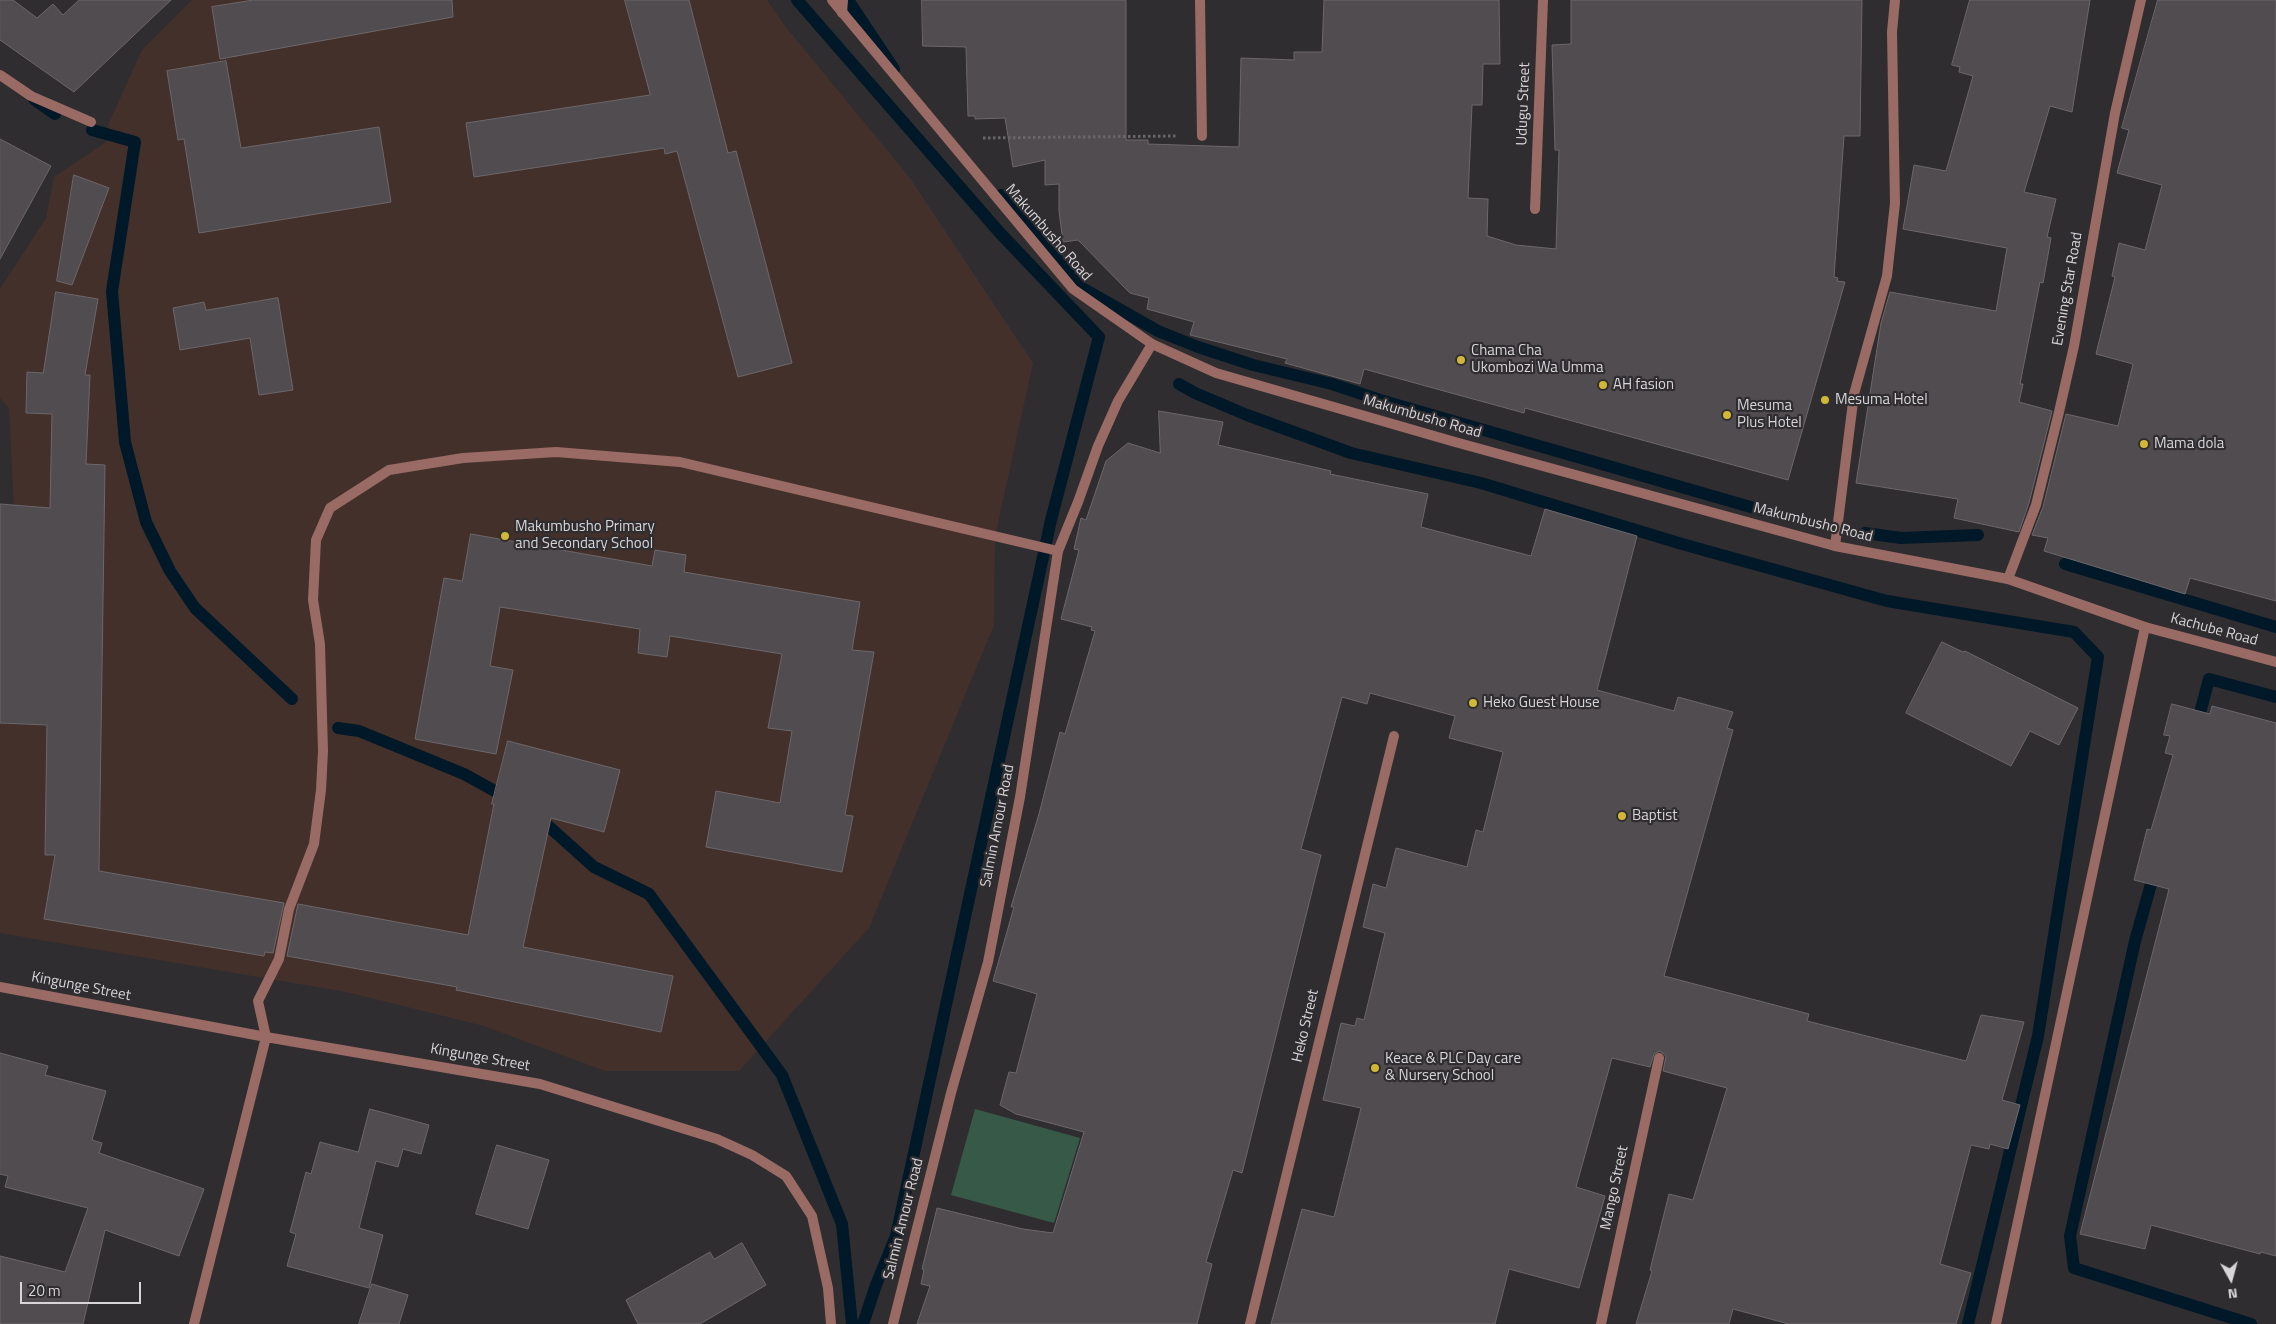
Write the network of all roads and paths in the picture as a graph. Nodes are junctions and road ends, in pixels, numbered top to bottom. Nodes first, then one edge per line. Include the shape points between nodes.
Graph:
1 (832, 0) edge
2 (844, 0) edge
3 (1200, 0) edge
4 (1543, 0) edge
5 (1895, 0) edge
6 (2141, 0) edge
7 (842, 13) junction
8 (0, 75) edge
9 (91, 122) dead end
10 (1202, 136) joint
11 (949, 139) junction
12 (1535, 209) dead end
13 (1152, 344) junction
14 (1835, 546) junction
15 (1058, 551) junction
16 (2008, 580) junction
17 (2145, 627) junction
18 (2276, 662) edge
19 (1394, 736) dead end
20 (0, 987) edge
21 (266, 1037) junction
22 (1659, 1058) dead end
23 (194, 1324) edge
24 (831, 1324) edge
25 (893, 1324) edge
26 (1250, 1324) edge
27 (1601, 1324) edge
28 (1996, 1324) edge

1 - 7 street, Makumbusho Road
2 - 7 street
3 - 10 street
4 - 12 street, Udugu Street
5 - 14 street via 1892,32 1896,204 1887,276 1854,394
6 - 16 street, Evening Star Road via 2115,114 2074,346 2059,412 2036,505
7 - 11 street, Makumbusho Road
8 - 9 street via 31,96
10 - 11 path
11 - 13 street, Makumbusho Road via 1073,289
13 - 14 street, Makumbusho Road via 1216,373
13 - 15 street, Salmin Amour Road via 1118,401
14 - 16 street, Makumbusho Road
15 - 21 street via 680,462 556,452 463,458 389,470 330,508 316,540 313,600 320,644 321,790 314,844 289,909 279,959 258,1001
15 - 25 street, Salmin Amour Road via 1020,797 988,962 951,1093
16 - 17 street, Makumbusho Road
17 - 18 street, Kachube Road
17 - 28 street
19 - 26 street, Heko Street
20 - 21 street, Kingunge Street
21 - 23 street
21 - 24 street, Kingunge Street via 540,1084 717,1139 752,1155 786,1176 812,1216 828,1288
22 - 27 street, Mango Street

